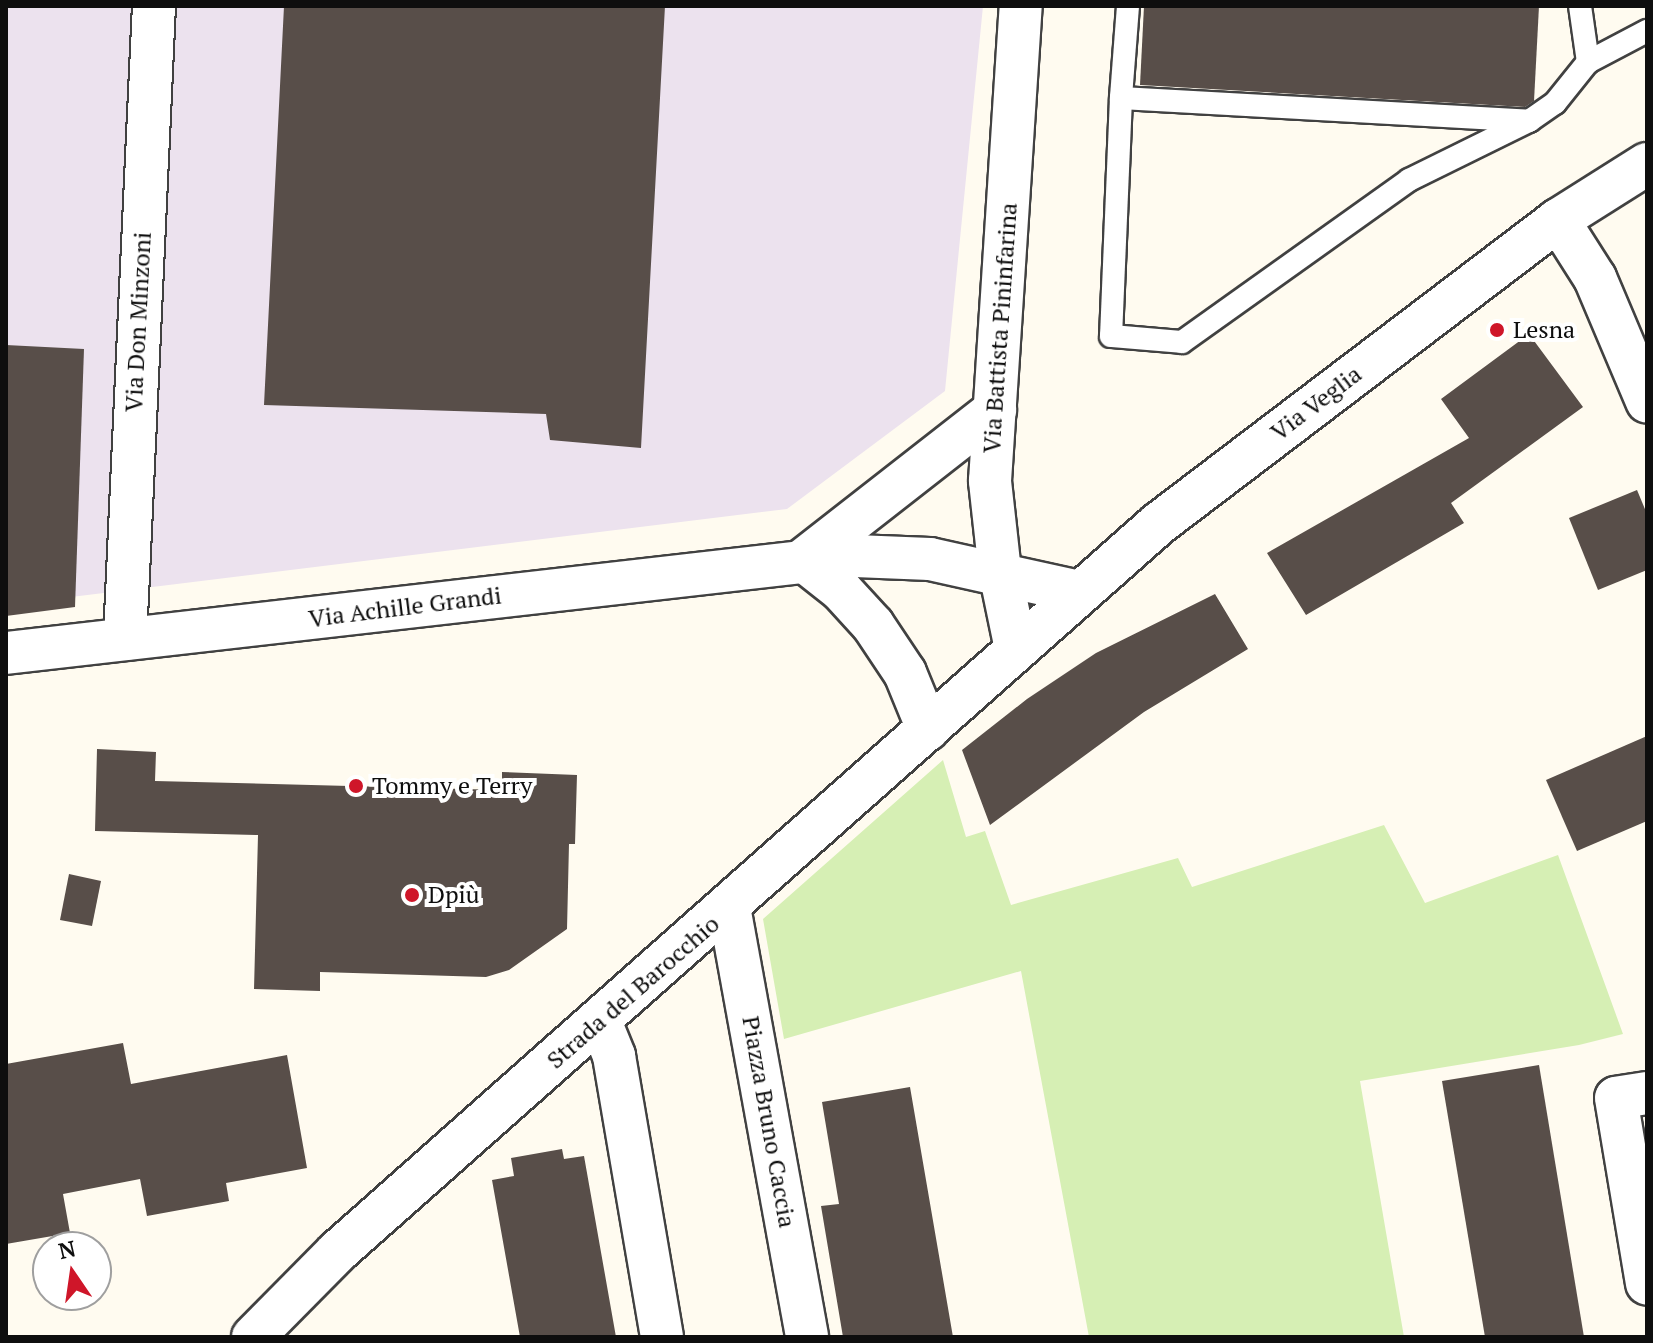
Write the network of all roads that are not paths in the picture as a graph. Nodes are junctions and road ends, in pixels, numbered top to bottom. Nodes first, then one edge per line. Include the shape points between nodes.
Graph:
1 (154, 6) edge
2 (1021, 6) edge
3 (1128, 6) edge
4 (1580, 6) edge
5 (1647, 31) edge
6 (1588, 62) junction
7 (1121, 98) junction
8 (1529, 121) junction
9 (1647, 164) edge
10 (1558, 220) junction
11 (1647, 401) edge
12 (995, 410) junction
13 (803, 560) junction
14 (1000, 572) junction
15 (1079, 592) junction
16 (125, 639) junction
17 (1016, 649) junction
18 (6, 653) edge
19 (928, 729) junction
20 (729, 907) junction
21 (600, 1021) junction
22 (1647, 1093) edge
23 (1647, 1283) edge
24 (253, 1337) edge
25 (662, 1337) edge
26 (807, 1337) edge

1 - 16 street, Via Don Minzoni
2 - 12 street, Via Battista Pininfarina
3 - 7 lane
4 - 6 lane
5 - 6 lane
6 - 8 lane via 1555,103
7 - 8 lane
7 - 8 lane via 1111,336 1182,342 1409,180
9 - 10 street, Via Veglia
10 - 11 street via 1595,278
10 - 15 street, Via Veglia via 1172,513
12 - 13 street
12 - 14 street, Via Battista Pininfarina via 990,481
13 - 14 street, Via Achille Grandi via 906,557
13 - 16 street, Via Achille Grandi
13 - 19 street via 873,625 905,673
14 - 15 street, Via Achille Grandi
14 - 17 street, Via Battista Pininfarina
15 - 17 street, Via Veglia
16 - 18 street, Via Achille Grandi
17 - 19 street, Strada del Barocchio
19 - 20 street, Strada del Barocchio
20 - 21 street, Strada del Barocchio
20 - 26 street, Piazza Bruno Caccia
21 - 24 street, Strada del Barocchio via 337,1252
21 - 25 street via 614,1056
22 - 23 street via 1616,1098

